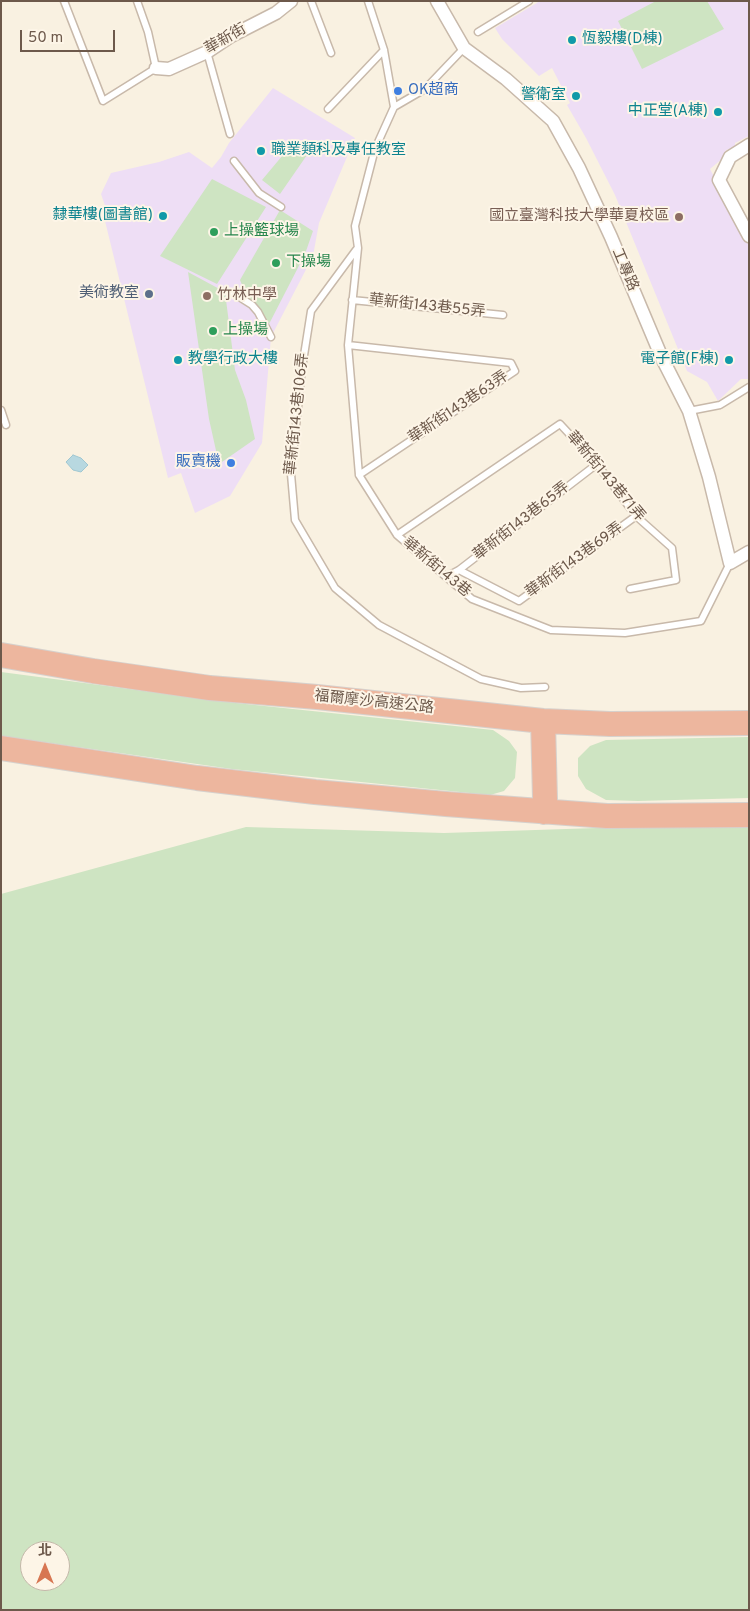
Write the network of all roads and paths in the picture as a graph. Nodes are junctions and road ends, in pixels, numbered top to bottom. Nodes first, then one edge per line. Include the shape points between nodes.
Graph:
1 (64, 1) edge
2 (137, 1) edge
3 (291, 1) edge
4 (312, 1) edge
5 (368, 1) edge
6 (437, 1) edge
7 (530, 1) edge
8 (478, 32) dead end
9 (464, 48) junction
10 (384, 50) junction
11 (207, 52) junction
12 (331, 53) dead end
13 (156, 68) junction
14 (394, 107) junction
15 (328, 109) dead end
16 (230, 134) dead end
17 (749, 146) edge
18 (234, 160) dead end
19 (281, 207) dead end
20 (749, 236) edge
21 (358, 248) junction
22 (233, 293) dead end
23 (352, 300) junction
24 (503, 315) dead end
25 (271, 337) dead end
26 (348, 344) junction
27 (749, 387) edge
28 (1, 410) edge
29 (690, 411) junction
30 (6, 425) dead end
31 (597, 464) junction
32 (359, 475) junction
33 (636, 516) junction
34 (397, 535) junction
35 (749, 552) edge
36 (730, 563) junction
37 (459, 570) junction
38 (446, 577) junction
39 (630, 589) dead end
40 (1, 654) edge
41 (545, 686) dead end
42 (542, 721) junction
43 (749, 723) edge
44 (1, 748) edge
45 (544, 812) junction
46 (749, 815) edge

1 - 13 lane via 103,101
2 - 13 lane
3 - 11 street, 華新街
4 - 12 lane
5 - 10 lane
6 - 9 street, 工專路
7 - 8 lane
9 - 14 lane via 425,88
9 - 29 street, 工專路 via 506,79 553,121 579,168 662,358
10 - 14 lane
10 - 15 lane
11 - 13 street, 華新街 via 169,69
11 - 16 lane
14 - 21 lane, 華新街143巷 via 372,159 355,226
17 - 20 street via 730,157 719,180
18 - 19 lane via 259,193
21 - 23 lane, 華新街143巷
21 - 41 lane, 華新街143巷106弄 via 311,311 291,474 294,520 335,588 379,625 481,679 521,688
22 - 25 lane via 252,305
23 - 24 lane, 華新街143巷55弄
23 - 26 lane, 華新街143巷
26 - 32 lane, 華新街143巷
26 - 32 lane, 華新街143巷63弄 via 510,363 515,371
27 - 29 lane via 720,406
28 - 30 lane
29 - 36 street, 工專路
31 - 33 lane, 華新街143巷71弄
31 - 34 lane, 華新街143巷71弄 via 560,424
31 - 37 lane, 華新街143巷65弄
32 - 34 lane, 華新街143巷
33 - 37 lane, 華新街143巷69弄 via 520,601
33 - 39 lane, 華新街143巷71弄 via 672,548 676,580
34 - 38 lane, 華新街143巷
35 - 36 street
36 - 38 lane, 華新街143巷 via 701,621 625,633 551,630 472,599
37 - 38 lane, 華新街143巷65弄
40 - 42 highway, 福爾摩沙高速公路 via 210,688
42 - 43 highway, 福爾摩沙高速公路
42 - 45 highway
44 - 45 highway via 305,791
45 - 46 highway via 607,816

